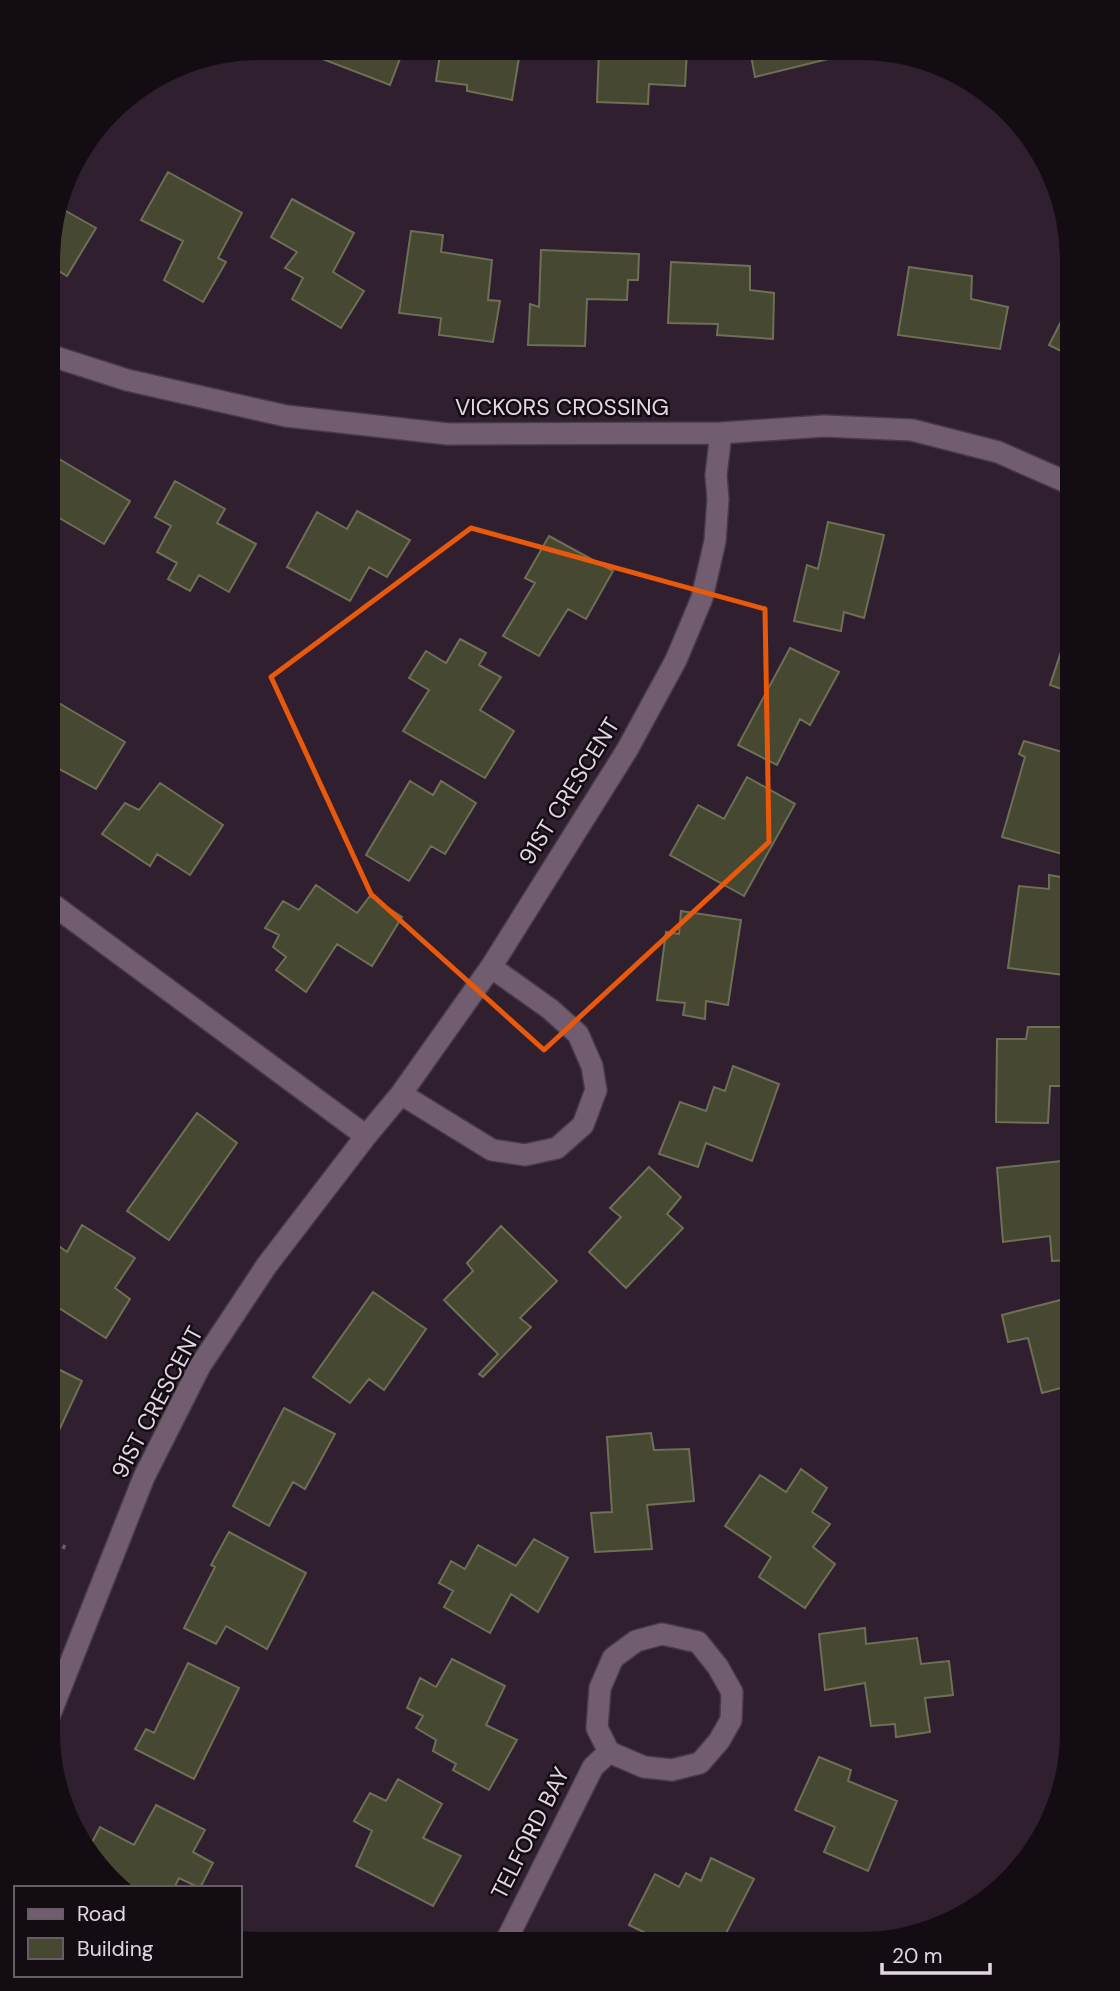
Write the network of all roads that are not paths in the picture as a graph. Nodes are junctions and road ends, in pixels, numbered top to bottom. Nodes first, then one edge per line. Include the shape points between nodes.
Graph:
1 (60, 358) edge
2 (721, 433) junction
3 (1060, 479) edge
4 (60, 915) edge
5 (491, 967) junction
6 (401, 1094) junction
7 (366, 1136) junction
8 (60, 1689) edge
9 (609, 1752) junction
10 (510, 1932) edge

1 - 2 street, VICKORS CROSSING via 154,386 286,416 448,434
2 - 3 street, VICKORS CROSSING via 824,426 912,430 998,452
2 - 5 street, 91ST CRESCENT via 715,541 702,598 676,660 627,750
4 - 7 street
5 - 6 street, 91ST CRESCENT
5 - 6 street via 578,1034 592,1066 596,1090 583,1125 557,1148 526,1155 492,1150
6 - 7 street, 91ST CRESCENT
7 - 8 street, 91ST CRESCENT via 267,1265 200,1366 144,1477
9 - 9 street via 643,1767 673,1770 700,1763 719,1741 731,1720 732,1692 698,1642 662,1634 636,1641 613,1658 600,1688 597,1728
9 - 10 street, TELFORD BAY via 593,1767

